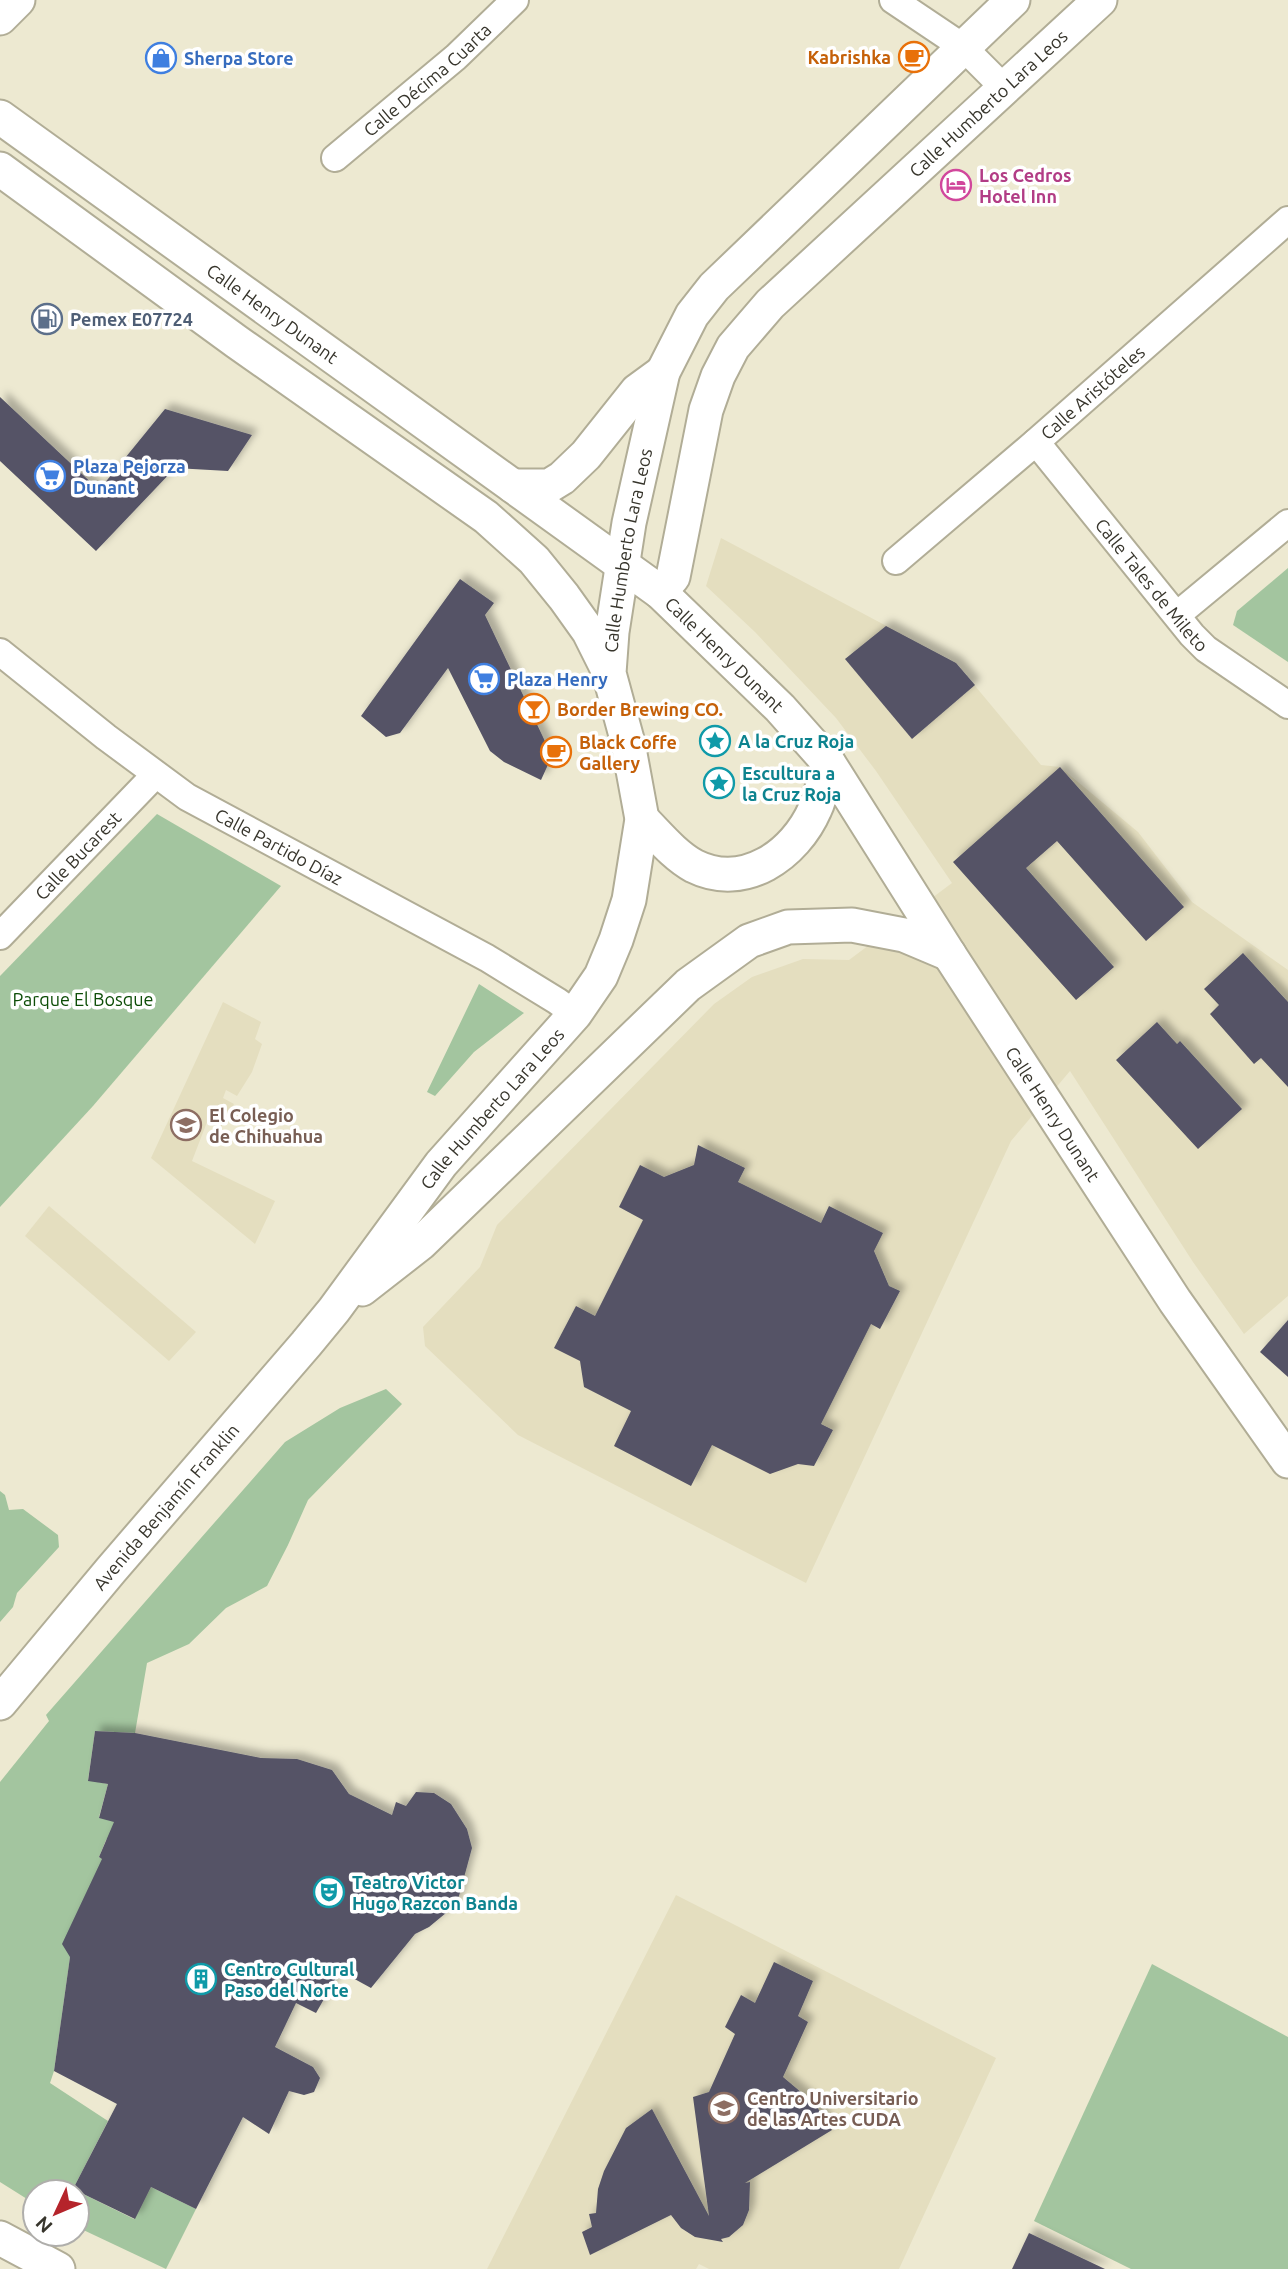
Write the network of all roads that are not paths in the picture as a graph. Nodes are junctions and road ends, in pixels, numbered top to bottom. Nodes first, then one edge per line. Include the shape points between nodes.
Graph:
1 (18, 0) edge
2 (515, 0) edge
3 (893, 0) edge
4 (1013, 0) edge
5 (1100, 0) edge
6 (0, 18) edge
7 (963, 47) junction
8 (1004, 88) junction
9 (0, 117) edge
10 (335, 158) dead end
11 (0, 169) edge
12 (1288, 219) edge
13 (663, 372) junction
14 (1036, 442) junction
15 (513, 486) junction
16 (1288, 523) edge
17 (896, 561) dead end
18 (622, 565) junction
19 (660, 592) junction
20 (1177, 615) junction
21 (0, 652) edge
22 (609, 673) junction
23 (1288, 705) edge
24 (828, 762) junction
25 (155, 775) junction
26 (642, 819) junction
27 (0, 936) edge
28 (949, 954) junction
29 (575, 1014) junction
30 (334, 1310) junction
31 (1288, 1461) edge
32 (0, 1703) edge
33 (0, 2238) edge
34 (58, 2269) edge

1 - 6 main road
2 - 10 street, Calle Décima Cuarta via 456,57
3 - 7 street
4 - 7 main road, Calle Humberto Lara Leos
5 - 8 main road, Calle Humberto Lara Leos
7 - 8 street
7 - 13 main road, Calle Humberto Lara Leos via 714,287 692,315
8 - 19 main road, Calle Humberto Lara Leos via 770,304 733,347 706,410 673,577
9 - 15 main road, Calle Henry Dunant
11 - 22 main road via 486,517 534,560 564,597 589,632
12 - 14 street, Calle Aristóteles
13 - 15 main road via 637,391 562,478 549,486
13 - 18 main road, Calle Humberto Lara Leos
14 - 17 street, Calle Aristóteles
14 - 20 street, Calle Tales de Mileto
15 - 18 main road, Calle Henry Dunant
16 - 20 street
18 - 19 main road, Calle Henry Dunant
18 - 22 main road, Calle Humberto Lara Leos
19 - 24 main road, Calle Henry Dunant via 780,708
20 - 23 street, Calle Tales de Mileto via 1206,649
21 - 25 street, Calle Partido Díaz
22 - 26 main road, Calle Humberto Lara Leos
24 - 26 main road via 816,808 798,839 778,859 747,873 718,874 693,865
24 - 28 main road, Calle Henry Dunant
25 - 27 street, Calle Bucarest
25 - 29 street, Calle Partido Díaz via 247,831 487,958
26 - 29 main road, Calle Humberto Lara Leos via 629,900 616,940 601,976
28 - 30 main road via 904,935 852,925 788,927 749,941 688,985 421,1243
28 - 31 main road, Calle Henry Dunant via 1175,1301
29 - 30 main road, Calle Humberto Lara Leos via 442,1164
30 - 32 main road, Avenida Benjamín Franklin
33 - 34 main road

